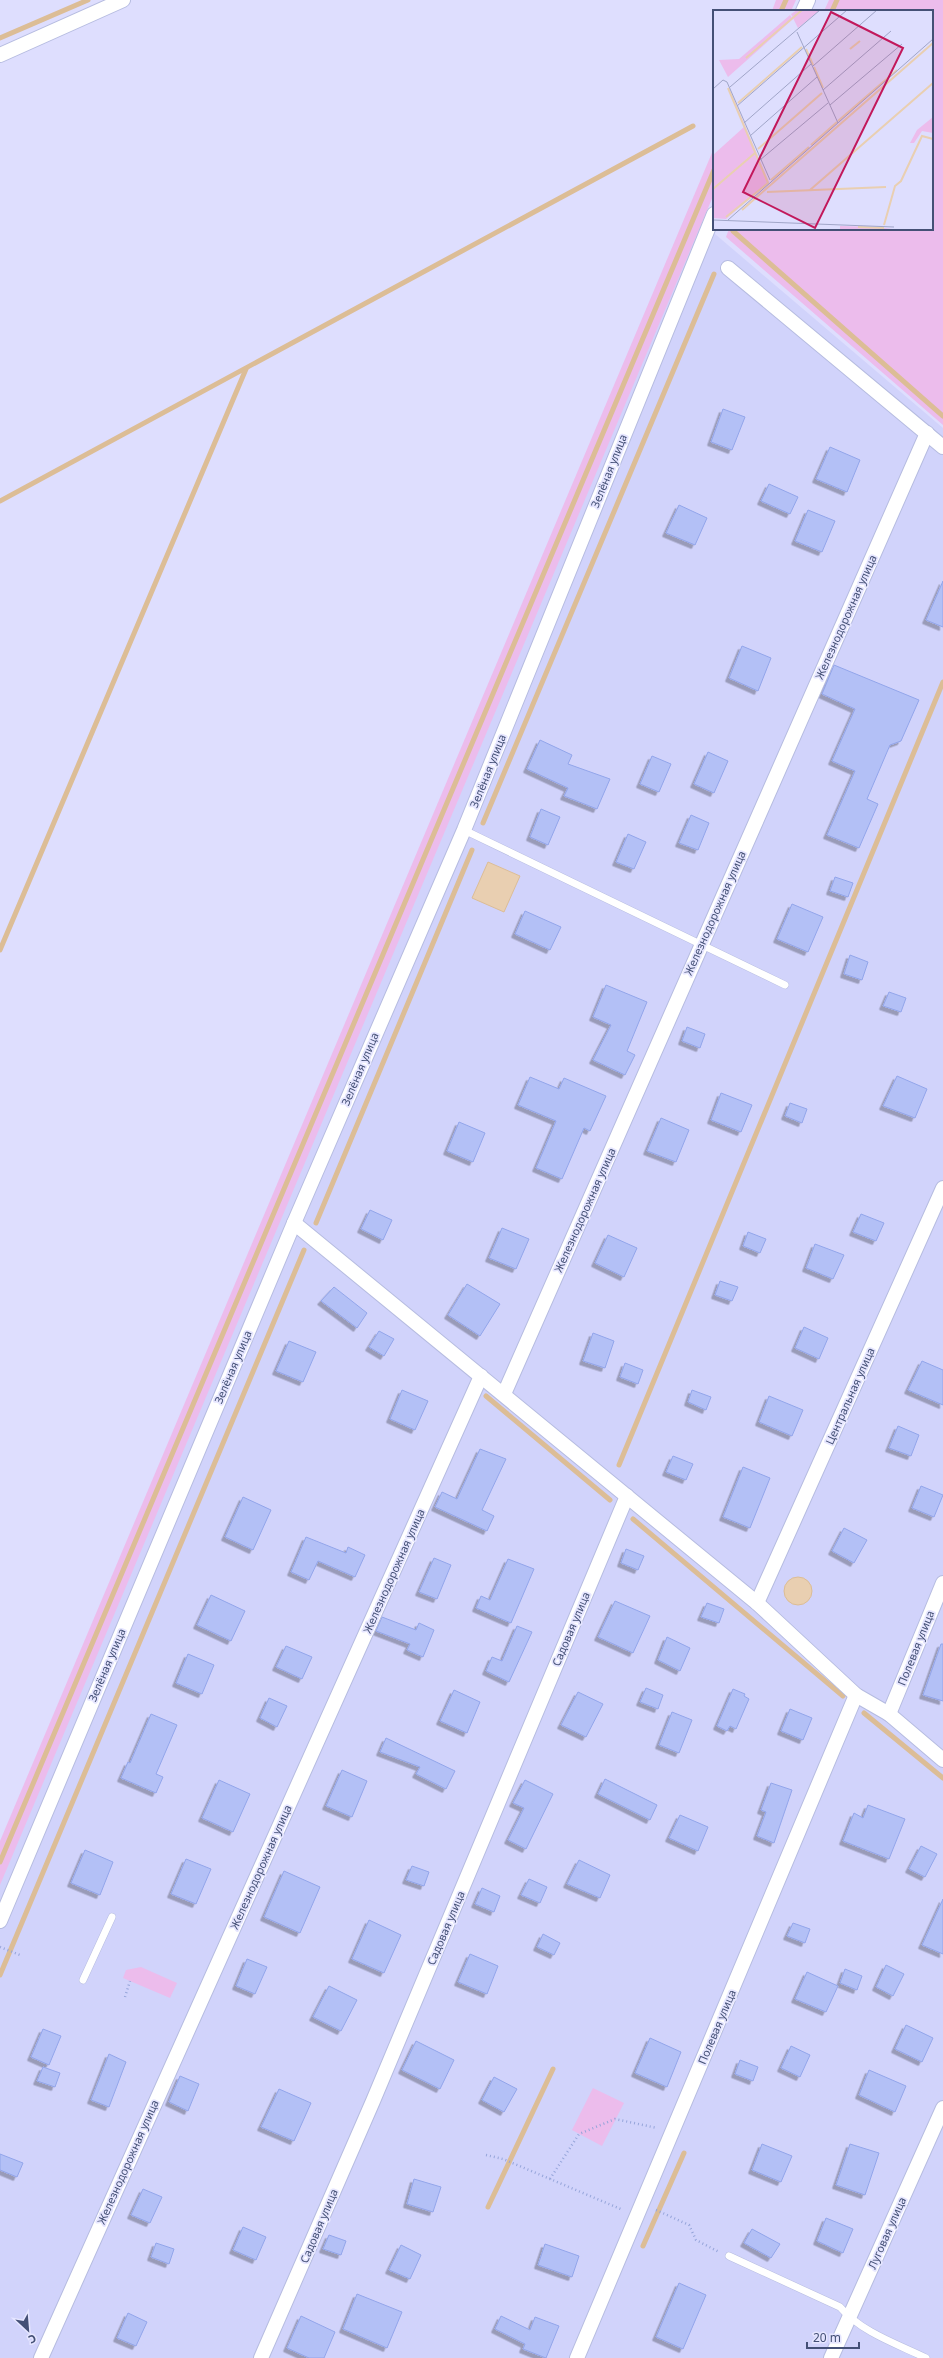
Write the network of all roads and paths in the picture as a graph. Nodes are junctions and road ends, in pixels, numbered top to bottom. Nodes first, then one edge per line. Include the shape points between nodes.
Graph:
1 (123, 0) edge
2 (808, 0) edge
3 (803, 10) edge
4 (0, 55) edge
5 (713, 216) edge
6 (728, 268) dead end
7 (927, 433) junction
8 (943, 447) edge
9 (464, 830) junction
10 (702, 944) junction
11 (785, 985) dead end
12 (943, 1188) edge
13 (294, 1223) junction
14 (481, 1376) junction
15 (504, 1394) junction
16 (627, 1496) junction
17 (943, 1583) edge
18 (757, 1603) junction
19 (856, 1695) junction
20 (889, 1714) junction
21 (943, 1760) edge
22 (112, 1917) dead end
23 (0, 1921) edge
24 (0, 1947) edge
25 (20, 1955) dead end
26 (83, 1980) dead end
27 (130, 1981) dead end
28 (124, 1997) dead end
29 (943, 2108) edge
30 (674, 2131) junction
31 (486, 2155) dead end
32 (550, 2179) junction
33 (652, 2209) dead end
34 (637, 2216) junction
35 (729, 2256) joint
36 (849, 2318) junction
37 (41, 2358) edge
38 (261, 2358) edge
39 (577, 2358) edge
40 (831, 2358) edge
41 (926, 2358) edge

1 - 4 street
2 - 3 street
5 - 9 street, Зелёная улица
6 - 7 street
7 - 8 street
7 - 10 street, Железнодорожная улица
9 - 10 lane
9 - 13 street, Зелёная улица
10 - 11 lane
10 - 15 street, Железнодорожная улица
12 - 18 street, Центральная улица
13 - 14 street
13 - 23 street, Зелёная улица
14 - 15 street
14 - 37 street, Железнодорожная улица
15 - 16 street
16 - 18 street
16 - 38 street, Садовая улица via 373,2101
17 - 20 street, Полевая улица
18 - 19 street
19 - 20 street
19 - 30 street, Полевая улица
20 - 21 street
22 - 26 lane
24 - 25 path
27 - 28 path
29 - 36 street, Луговая улица
30 - 32 path via 615,2119 579,2134
30 - 34 street, Полевая улица
31 - 32 path via 503,2159
32 - 34 path
33 - 35 path via 689,2225 696,2240
34 - 39 street, Полевая улица
35 - 36 lane via 840,2307
36 - 40 street, Луговая улица
36 - 41 lane

